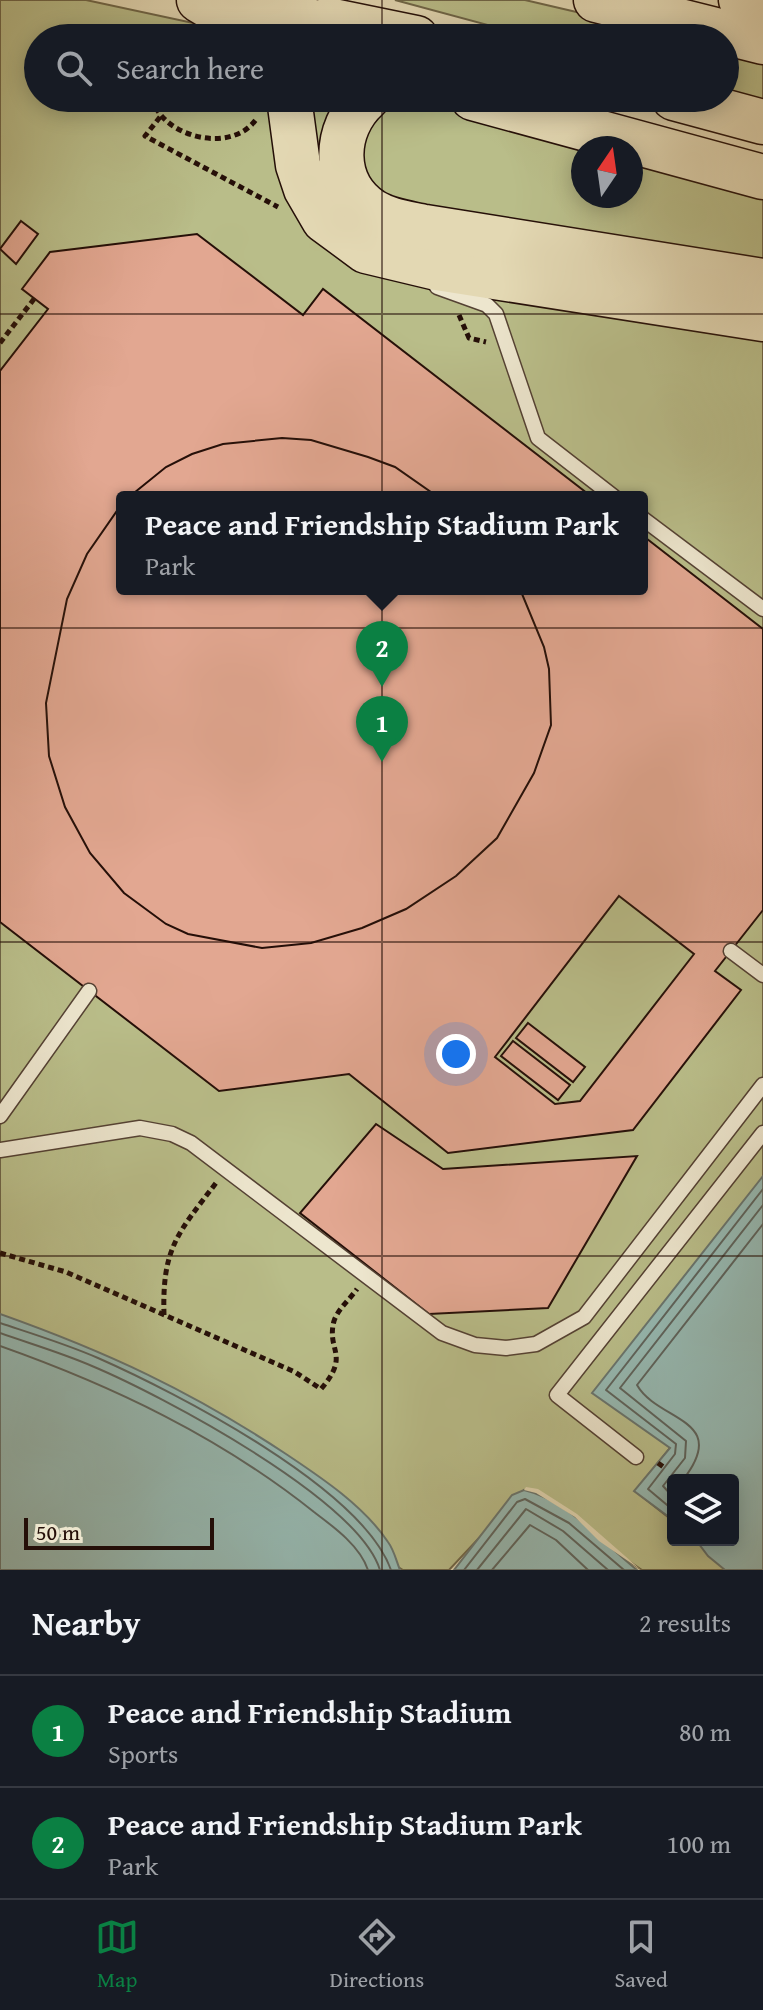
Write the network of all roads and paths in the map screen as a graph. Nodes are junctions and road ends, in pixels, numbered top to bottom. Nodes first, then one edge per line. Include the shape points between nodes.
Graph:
1 (199, 0) edge
2 (596, 0) edge
3 (741, 0) edge
4 (247, 13) edge
5 (763, 18) edge
6 (300, 24) edge
7 (321, 24) edge
8 (691, 24) edge
9 (711, 24) edge
10 (739, 30) edge
11 (763, 35) edge
12 (739, 36) edge
13 (763, 42) edge
14 (158, 112) edge
15 (266, 112) edge
16 (278, 112) edge
17 (356, 112) edge
18 (524, 112) edge
19 (621, 112) edge
20 (726, 112) edge
21 (160, 117) junction
22 (763, 122) edge
23 (145, 136) dead end
24 (763, 153) edge
25 (763, 177) edge
26 (366, 251) junction
27 (763, 281) edge
28 (34, 299) dead end
29 (763, 319) edge
30 (0, 343) edge
31 (606, 491) edge
32 (648, 523) edge
33 (763, 609) edge
34 (731, 951) dead end
35 (763, 975) edge
36 (89, 991) dead end
37 (763, 1085) edge
38 (0, 1116) edge
39 (763, 1133) edge
40 (0, 1150) edge
41 (209, 1192) dead end
42 (0, 1253) edge
43 (349, 1300) dead end
44 (164, 1315) junction
45 (636, 1457) dead end
46 (658, 1463) dead end
47 (666, 1469) dead end

1 - 4 highway
2 - 8 highway
2 - 9 highway
3 - 5 highway
4 - 6 highway
4 - 7 highway
10 - 11 highway
12 - 13 highway
14 - 21 path
15 - 21 path via 246,131 227,139 177,130
16 - 26 highway via 306,189 324,220
17 - 27 highway via 346,125 341,163 357,198 379,215 425,227
18 - 25 highway
19 - 24 highway
20 - 22 highway
21 - 23 path
26 - 29 highway via 437,268
26 - 31 lane via 422,281 487,305 496,314 538,438
28 - 30 path
32 - 33 lane
34 - 35 lane
36 - 38 lane
37 - 40 lane via 584,1317 536,1344 506,1348 475,1345 442,1333 172,1134 140,1128
39 - 45 lane via 557,1395
41 - 44 path via 169,1251
42 - 44 path via 66,1272
43 - 44 path via 333,1326 337,1365 321,1389 295,1372
46 - 47 path

